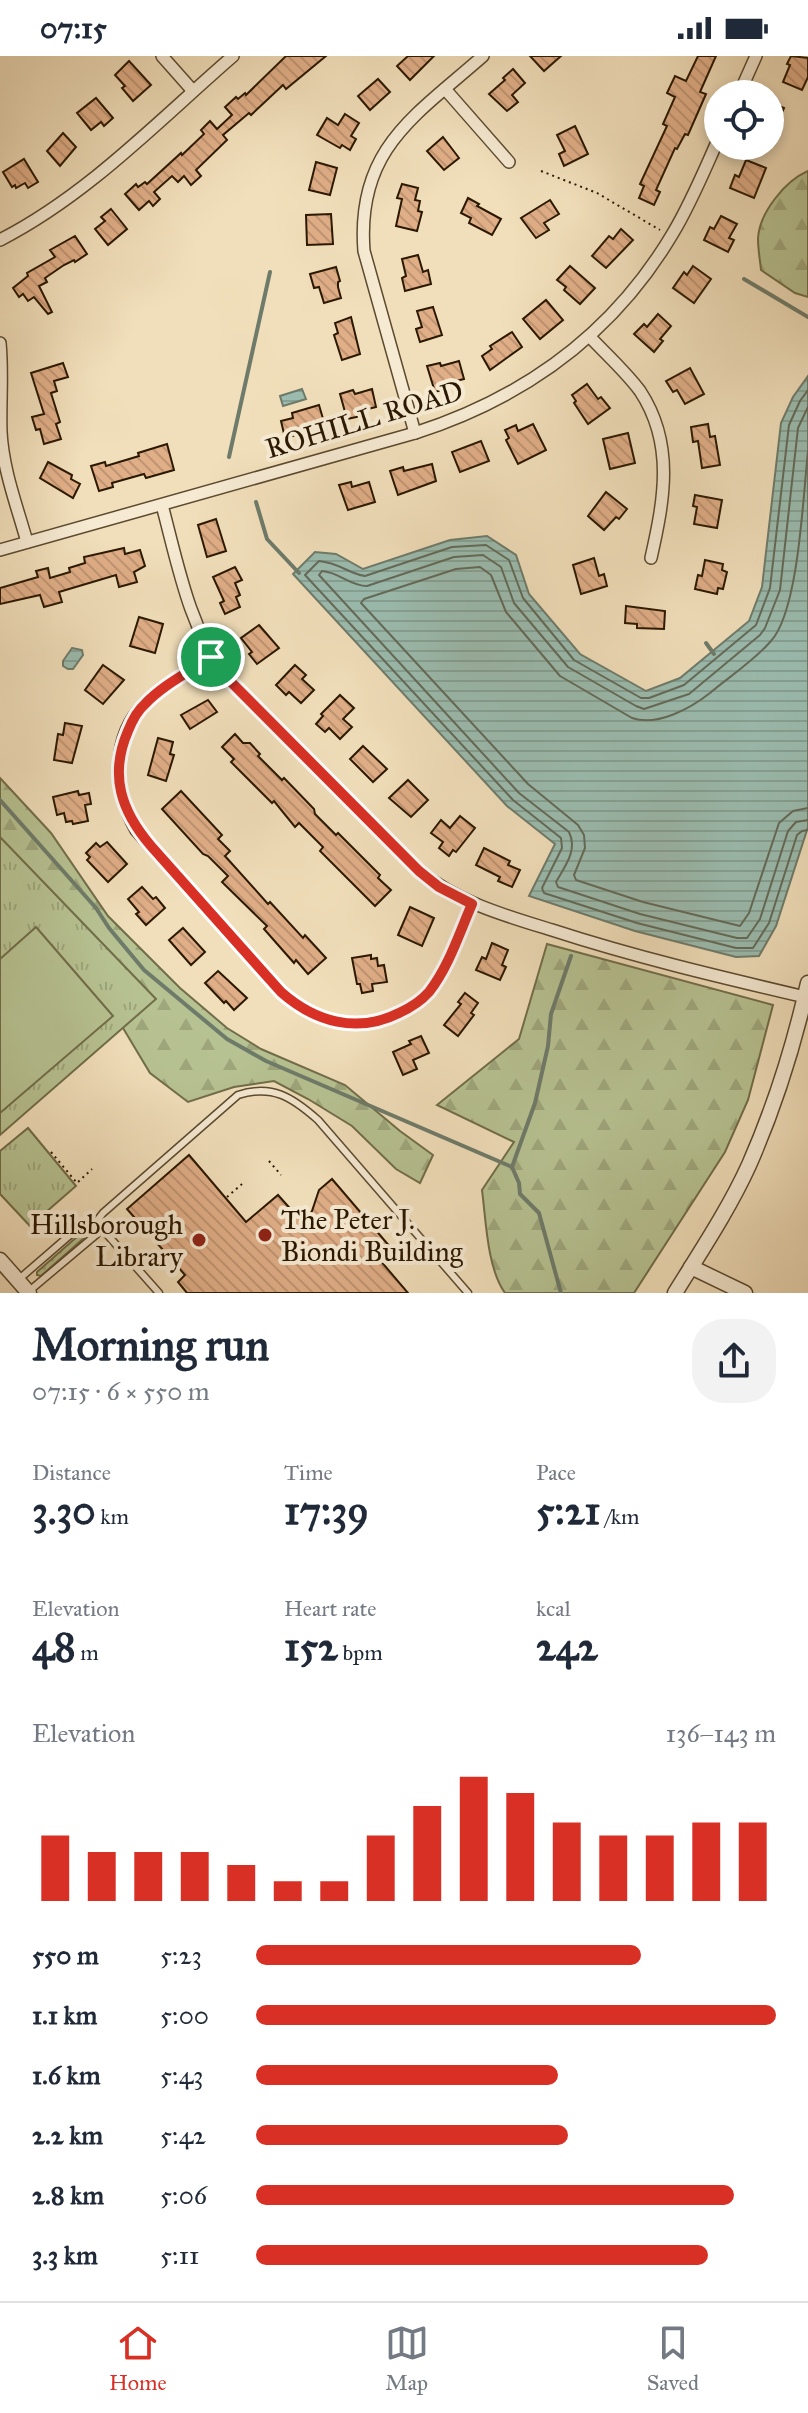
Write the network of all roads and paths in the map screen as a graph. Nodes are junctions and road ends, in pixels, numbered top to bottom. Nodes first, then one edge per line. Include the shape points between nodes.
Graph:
1 (162, 56) edge
2 (233, 56) edge
3 (483, 56) edge
4 (756, 56) edge
5 (745, 80) edge
6 (445, 89) junction
7 (193, 91) junction
8 (709, 160) edge
9 (509, 162) dead end
10 (541, 171) dead end
11 (660, 230) dead end
12 (0, 240) edge
13 (590, 337) junction
14 (0, 343) edge
15 (415, 433) junction
16 (162, 505) junction
17 (27, 542) junction
18 (0, 550) edge
19 (651, 558) dead end
20 (211, 657) junction
21 (472, 904) junction
22 (806, 990) edge
23 (51, 1152) dead end
24 (269, 1161) dead end
25 (92, 1169) dead end
26 (281, 1175) dead end
27 (242, 1184) dead end
28 (227, 1197) dead end
29 (96, 1222) junction
30 (0, 1260) edge
31 (691, 1267) junction
32 (18, 1280) junction
33 (28, 1293) edge
34 (159, 1293) edge
35 (468, 1293) edge
36 (675, 1293) edge
37 (745, 1293) edge

1 - 7 street
2 - 7 street
3 - 6 street
4 - 5 street
6 - 9 street
6 - 15 street via 390,142 369,184 362,226 370,277
7 - 12 street via 82,188
8 - 13 street, ROHILL ROAD via 656,259
10 - 11 path via 597,193
13 - 15 street, ROHILL ROAD via 509,394
13 - 19 street via 638,389 658,429 665,489
14 - 17 street via 0,429
15 - 16 street, ROHILL ROAD
16 - 17 street, ROHILL ROAD
16 - 20 street via 197,629
17 - 18 street, ROHILL ROAD
20 - 21 street via 419,871
20 - 21 street via 160,691 132,722 119,762 122,798 136,830 281,992 298,1007 341,1024 388,1019 409,1009 433,986
21 - 22 street via 638,956
22 - 31 street via 779,1088 749,1165
23 - 25 path via 77,1183
24 - 26 path
27 - 28 path
29 - 32 lane via 85,1222
29 - 33 lane via 97,1234
29 - 34 lane
29 - 35 lane via 238,1095 273,1092 297,1102 318,1120
30 - 32 street
31 - 36 street
31 - 37 street
32 - 33 street

